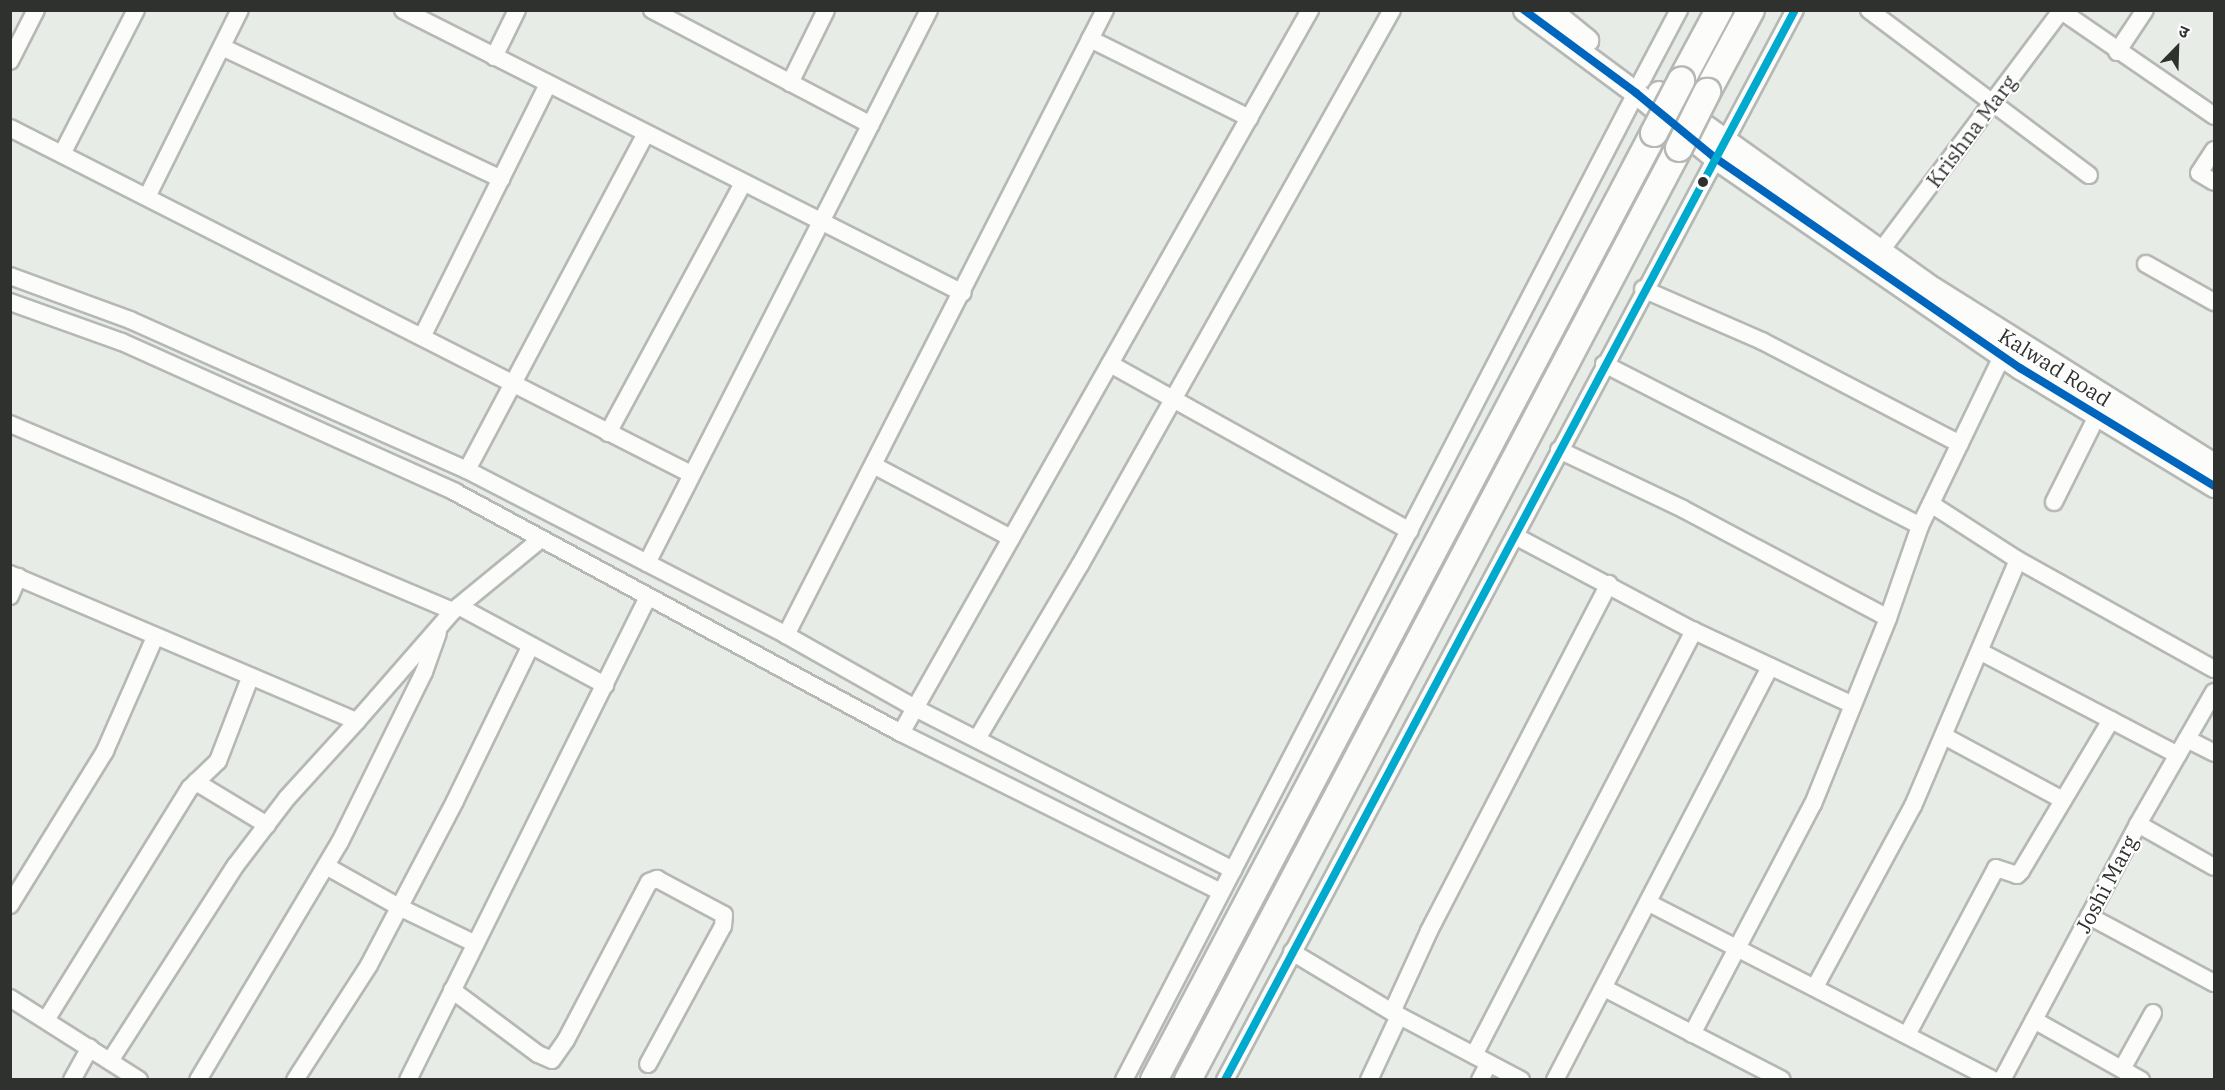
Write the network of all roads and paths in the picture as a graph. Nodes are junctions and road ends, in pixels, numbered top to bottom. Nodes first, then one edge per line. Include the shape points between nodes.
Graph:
1 (36, 10) edge
2 (136, 10) edge
3 (240, 10) edge
4 (403, 10) edge
5 (517, 10) edge
6 (652, 10) edge
7 (826, 10) edge
8 (929, 10) edge
9 (1105, 10) edge
10 (1310, 10) edge
11 (1392, 10) edge
12 (1524, 10) edge
13 (1550, 10) edge
14 (1679, 10) edge
15 (1719, 10) edge
16 (1751, 10) edge
17 (1795, 10) edge
18 (1869, 10) edge
19 (2145, 10) edge
20 (2061, 11) edge
21 (1090, 39) junction
22 (222, 47) junction
23 (2117, 52) junction
24 (494, 57) junction
25 (10, 61) edge
26 (790, 83) junction
27 (548, 84) junction
28 (1639, 87) junction
29 (1992, 103) junction
30 (2178, 103) dead end
31 (2214, 116) edge
32 (1250, 118) junction
33 (871, 125) junction
34 (10, 128) edge
35 (2214, 128) edge
36 (646, 134) junction
37 (1718, 149) junction
38 (2214, 150) edge
39 (62, 154) junction
40 (2089, 175) dead end
41 (501, 179) junction
42 (2214, 182) edge
43 (743, 183) junction
44 (147, 197) junction
45 (822, 222) junction
46 (1880, 252) junction
47 (2146, 264) dead end
48 (10, 276) edge
49 (1643, 289) junction
50 (963, 293) junction
51 (10, 302) edge
52 (2214, 302) edge
53 (422, 338) junction
54 (2002, 356) junction
55 (1110, 364) junction
56 (1604, 364) junction
57 (514, 385) junction
58 (1172, 397) junction
59 (2097, 416) junction
60 (10, 424) edge
61 (608, 433) junction
62 (1960, 444) junction
63 (1559, 450) junction
64 (2214, 464) edge
65 (875, 465) junction
66 (467, 471) junction
67 (692, 474) junction
68 (2214, 486) edge
69 (2054, 502) dead end
70 (1931, 504) junction
71 (1920, 526) junction
72 (1410, 531) junction
73 (1515, 536) junction
74 (1011, 538) junction
75 (541, 539) junction
76 (2018, 560) junction
77 (647, 563) junction
78 (14, 576) edge
79 (1610, 584) junction
80 (10, 596) edge
81 (648, 597) junction
82 (457, 609) junction
83 (1888, 618) junction
84 (441, 624) junction
85 (1694, 630) junction
86 (786, 635) junction
87 (155, 637) junction
88 (530, 647) junction
89 (1981, 652) junction
90 (1770, 667) junction
91 (2214, 669) edge
92 (250, 678) junction
93 (605, 685) junction
94 (2214, 692) edge
95 (1853, 705) junction
96 (915, 708) junction
97 (2111, 720) junction
98 (357, 721) junction
99 (901, 734) junction
100 (1944, 736) junction
101 (977, 739) junction
102 (2187, 739) junction
103 (2214, 753) edge
104 (2178, 755) junction
105 (196, 782) junction
106 (2063, 800) junction
107 (2138, 824) junction
108 (267, 825) junction
109 (326, 867) junction
110 (2214, 867) edge
111 (1233, 870) junction
112 (1221, 892) junction
113 (1649, 903) junction
114 (10, 905) edge
115 (399, 907) junction
116 (2089, 916) junction
117 (476, 944) junction
118 (1738, 948) junction
119 (1293, 952) junction
120 (2214, 983) edge
121 (1815, 987) junction
122 (1604, 988) junction
123 (452, 990) junction
124 (10, 998) edge
125 (2153, 1013) dead end
126 (1396, 1014) junction
127 (45, 1020) junction
128 (2034, 1020) junction
129 (1692, 1034) junction
130 (1907, 1035) junction
131 (90, 1048) junction
132 (1474, 1055) junction
133 (110, 1061) junction
134 (1489, 1063) junction
135 (648, 1064) dead end
136 (2122, 1070) junction
137 (72, 1080) edge
138 (139, 1080) edge
139 (198, 1080) edge
140 (295, 1080) edge
141 (408, 1080) edge
142 (1124, 1080) edge
143 (1154, 1080) edge
144 (1188, 1080) edge
145 (1225, 1080) edge
146 (1369, 1080) edge
147 (1480, 1080) edge
148 (1521, 1080) edge
149 (1555, 1080) edge
150 (1782, 1080) edge
151 (1993, 1080) edge
152 (2002, 1080) edge
153 (2141, 1080) edge

1 - 25 street
2 - 39 street
3 - 22 street
4 - 24 street
5 - 24 street
6 - 26 street
7 - 26 street
8 - 33 street
9 - 21 street
10 - 32 street
11 - 58 street
12 - 28 main road
13 - 28 main road
14 - 28 street
15 - 143 highway, bridge
16 - 144 highway, bridge
17 - 37 street
18 - 29 street
19 - 23 street
20 - 23 street
20 - 29 street, Krishna Marg
21 - 32 street
21 - 50 street
22 - 41 street
22 - 44 street
23 - 31 street
24 - 27 street
26 - 33 street
27 - 36 street
27 - 41 street
28 - 37 main road
28 - 72 street
29 - 40 street
29 - 46 street, Krishna Marg
30 - 35 street
32 - 55 street
33 - 45 street
34 - 39 street
36 - 43 street
36 - 57 street
37 - 46 main road, Kalwad Road
37 - 49 street
37 - 54 main road, Kalwad Road
38 - 42 street via 2199,173
39 - 44 street
41 - 53 street
43 - 45 street
43 - 61 street
44 - 53 street
45 - 50 street
45 - 67 street
46 - 64 main road, Kalwad Road via 2066,375
47 - 52 street
48 - 66 street via 130,320
49 - 56 street
49 - 62 street via 1762,341
50 - 65 street
51 - 75 street via 132,347 455,492
53 - 57 street
54 - 59 main road, Kalwad Road
54 - 62 street
55 - 58 street
55 - 74 street
56 - 63 street
56 - 71 street
57 - 61 street
57 - 66 street
58 - 72 street
58 - 101 street via 1080,565
59 - 68 main road, Kalwad Road
59 - 69 street
60 - 82 street
61 - 67 street
62 - 70 street
63 - 73 street
63 - 83 street via 1683,509
65 - 74 street
65 - 86 street
66 - 77 street
67 - 77 street
70 - 71 street
70 - 76 street
71 - 83 street
72 - 111 street via 1297,740
73 - 79 street
73 - 119 street
74 - 96 street
75 - 81 street
75 - 82 street
76 - 89 street
76 - 91 street
77 - 86 street
78 - 80 street
78 - 87 street
79 - 85 street
79 - 126 street via 1429,931
81 - 93 street
81 - 99 street
82 - 84 street
82 - 88 street
83 - 95 street
84 - 98 street
84 - 109 street via 424,672
85 - 90 street
85 - 132 street
86 - 96 street
87 - 92 street
87 - 114 street via 105,751
88 - 93 street
88 - 115 street
89 - 97 street
89 - 100 street
90 - 95 street
90 - 113 street
92 - 98 street
92 - 105 street via 218,761
93 - 117 street
94 - 102 street, Joshi Marg
95 - 118 street via 1813,804
96 - 99 street
96 - 101 street
97 - 104 street
97 - 106 street
98 - 108 street
99 - 112 street
100 - 106 street
100 - 121 street via 1898,837 1881,860
101 - 111 street
102 - 103 street
102 - 104 street, Joshi Marg
104 - 107 street, Joshi Marg
105 - 108 street
105 - 127 street
106 - 130 street via 2017,875 1996,868
107 - 110 street
107 - 116 street, Joshi Marg
108 - 133 street via 236,865
109 - 115 street
109 - 139 street
111 - 112 street
112 - 142 street
113 - 118 street
113 - 122 street
115 - 117 street
115 - 140 street via 369,965
116 - 120 street
116 - 128 street, Joshi Marg
117 - 123 street
118 - 121 street
118 - 129 street
119 - 126 street
119 - 145 street
121 - 130 street
122 - 129 street
122 - 149 street
123 - 135 street via 538,1054 552,1059 566,1040 649,882 657,879 724,915 723,926
123 - 141 street
124 - 127 street
125 - 136 street
126 - 132 street
126 - 146 street
127 - 131 street
128 - 136 street
128 - 152 street, Joshi Marg
129 - 150 street
130 - 151 street
131 - 133 street
131 - 137 street
132 - 134 street
133 - 138 street
134 - 147 street
134 - 148 street
136 - 153 street

